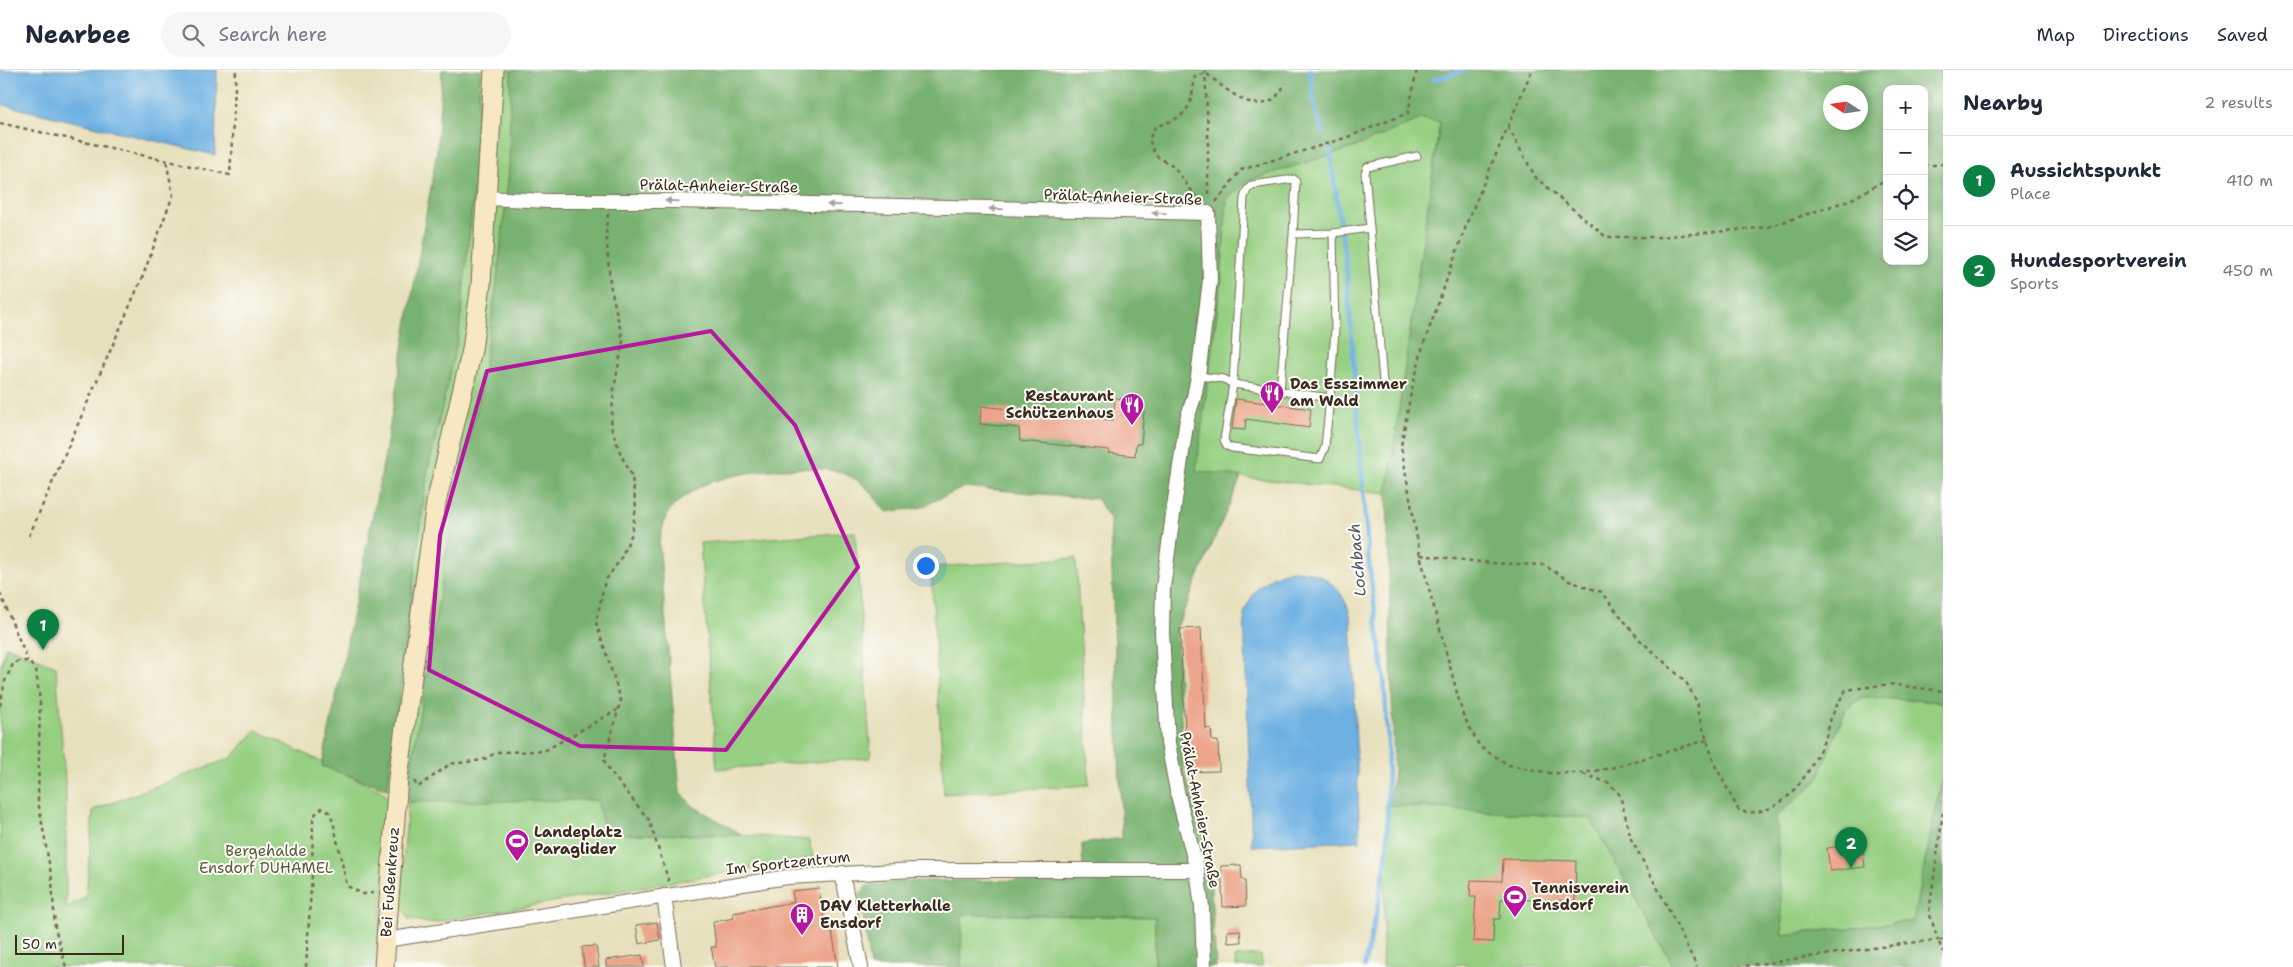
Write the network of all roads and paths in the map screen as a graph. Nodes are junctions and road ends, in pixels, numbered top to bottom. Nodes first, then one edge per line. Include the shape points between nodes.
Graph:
1 (236, 70) edge
2 (494, 70) edge
3 (1417, 70) edge
4 (1532, 70) edge
5 (1206, 72) edge
6 (1285, 83) dead end
7 (0, 123) edge
8 (1508, 127) junction
9 (1417, 156) dead end
10 (166, 160) junction
11 (1943, 164) edge
12 (1928, 166) edge
13 (1883, 181) edge
14 (487, 198) junction
15 (610, 200) junction
16 (1208, 214) junction
17 (1370, 228) junction
18 (1333, 233) junction
19 (1293, 234) junction
20 (1198, 376) junction
21 (1382, 382) dead end
22 (1233, 384) junction
23 (1280, 391) junction
24 (1330, 398) junction
25 (29, 536) dead end
26 (1420, 555) junction
27 (0, 593) edge
28 (28, 662) junction
29 (1943, 691) edge
30 (0, 706) edge
31 (618, 710) junction
32 (1707, 740) junction
33 (1582, 773) junction
34 (398, 787) junction
35 (1943, 813) edge
36 (1197, 870) junction
37 (842, 873) junction
38 (389, 893) junction
39 (668, 896) junction
40 (386, 940) junction
41 (1938, 940) junction
42 (1943, 940) edge
43 (1943, 952) edge
44 (66, 967) edge
45 (306, 967) edge
46 (384, 967) edge
47 (674, 967) edge
48 (861, 967) edge
49 (1204, 967) edge
50 (1697, 967) edge
51 (1738, 967) edge

1 - 10 path via 230,175
2 - 14 street, Bei Fußenkreuz
3 - 16 path via 1408,113 1345,138 1241,170
4 - 8 path
5 - 6 path via 1230,94 1245,102 1268,102 1280,95
5 - 16 path
5 - 16 path via 1195,76 1187,112 1178,119 1154,127 1149,139 1155,155 1174,167
7 - 10 path
8 - 13 path via 1536,178 1606,237 1660,238 1768,227 1850,200
8 - 26 path via 1452,262 1422,349 1410,398 1401,446
9 - 17 lane via 1367,167
10 - 25 path via 173,195 142,278
11 - 12 path
14 - 15 street, Prälat-Anheier-Straße
14 - 34 street, Bei Fußenkreuz via 472,350 436,503
16 -> 15 street, Prälat-Anheier-Straße
15 - 31 path via 606,230 610,284 623,341 611,426 632,476 636,508 631,536 605,581 596,622 620,700
16 - 20 street, Prälat-Anheier-Straße via 1210,280
17 - 18 lane
17 - 21 lane
18 - 19 lane
18 - 24 lane via 1334,329
19 - 22 lane via 1294,179 1252,185 1244,198
19 - 23 lane
20 - 22 lane via 1224,379
20 - 36 street, Prälat-Anheier-Straße via 1180,459 1163,588 1162,632 1168,743
22 - 23 lane
22 - 24 lane via 1223,436 1227,446 1232,448 1320,459 1325,447
23 - 24 lane
26 - 32 path via 1544,565 1569,581 1601,592 1638,638 1686,682 1698,704
26 - 33 path via 1463,715 1480,747 1509,765 1550,773
27 - 28 path
28 - 30 path via 14,662 5,681
28 - 44 path via 36,670 40,702 38,800 52,880 55,928
29 - 32 path via 1889,684 1846,690 1800,784 1776,806 1751,814 1739,811 1733,802
31 - 34 path via 544,752 496,752 483,760 450,764 418,787 411,776
31 - 39 path via 604,760 650,820
32 - 33 path via 1611,768
33 - 50 path via 1609,783 1620,795 1631,839
34 - 38 street, Bei Fußenkreuz
35 - 41 path via 1929,912
36 - 37 street, Im Sportzentrum via 1039,868
36 - 49 street, Prälat-Anheier-Straße
37 - 39 street, Im Sportzentrum via 788,877
37 - 48 street
38 - 40 street, Bei Fußenkreuz
38 - 45 path via 363,894 347,886 329,812 322,808 316,812
39 - 40 street, Im Sportzentrum
39 - 47 street
40 - 46 street, Bei Fußenkreuz
41 - 42 path
41 - 43 path
41 - 51 path

